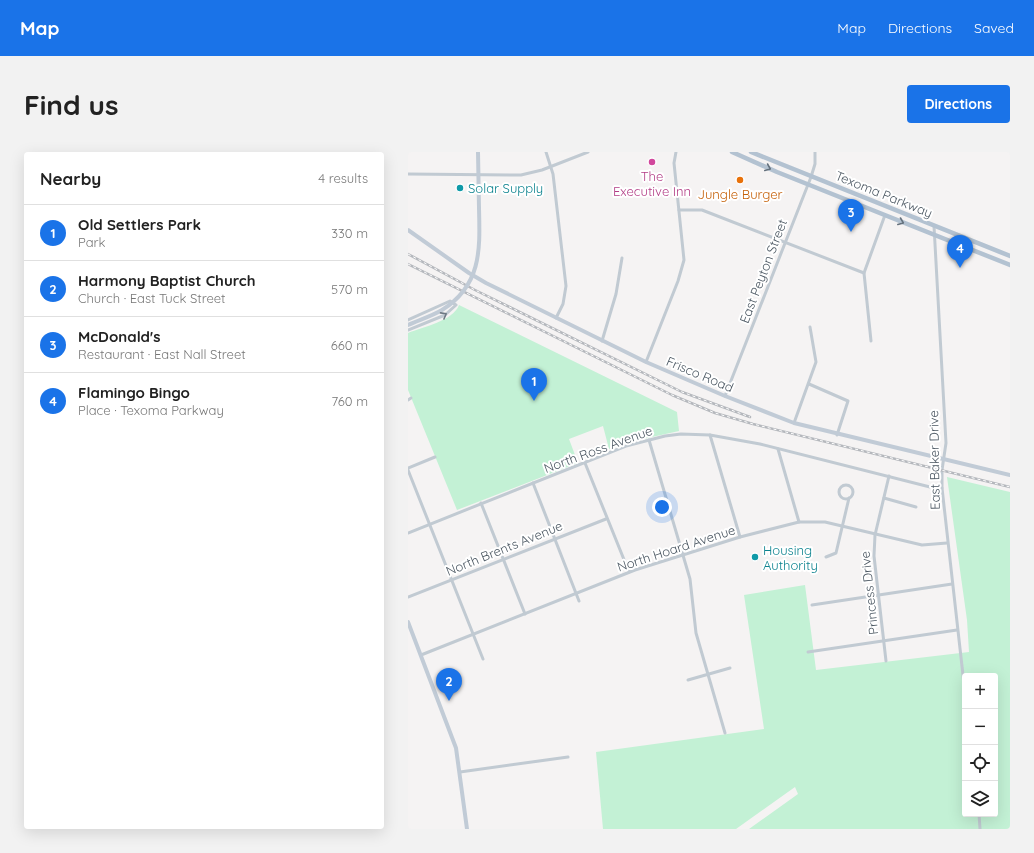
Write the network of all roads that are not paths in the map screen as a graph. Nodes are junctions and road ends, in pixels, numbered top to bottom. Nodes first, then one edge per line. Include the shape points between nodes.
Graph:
1 (478, 152) edge
2 (546, 152) edge
3 (588, 152) edge
4 (676, 152) edge
5 (732, 152) edge
6 (751, 152) edge
7 (815, 152) edge
8 (552, 167) junction
9 (408, 174) edge
10 (478, 175) junction
11 (811, 177) junction
12 (808, 184) junction
13 (679, 210) junction
14 (885, 215) junction
15 (934, 226) junction
16 (408, 230) edge
17 (934, 235) junction
18 (785, 243) junction
19 (1010, 256) edge
20 (622, 258) dead end
21 (1010, 265) edge
22 (864, 272) junction
23 (556, 318) junction
24 (408, 320) edge
25 (408, 325) edge
26 (810, 326) dead end
27 (408, 330) edge
28 (602, 341) junction
29 (871, 341) dead end
30 (646, 362) junction
31 (809, 384) junction
32 (725, 396) junction
33 (794, 423) junction
34 (710, 435) junction
35 (837, 435) junction
36 (649, 440) junction
37 (778, 449) junction
38 (435, 457) dead end
39 (944, 460) junction
40 (584, 463) junction
41 (408, 469) edge
42 (1010, 475) edge
43 (889, 476) junction
44 (533, 483) junction
45 (942, 488) junction
46 (850, 498) junction
47 (884, 498) junction
48 (481, 503) junction
49 (916, 507) dead end
50 (606, 519) junction
51 (799, 522) junction
52 (430, 524) junction
53 (843, 527) junction
54 (408, 533) edge
55 (875, 534) junction
56 (740, 537) junction
57 (555, 539) junction
58 (947, 543) junction
59 (683, 555) junction
60 (826, 557) dead end
61 (503, 559) junction
62 (628, 572) junction
63 (451, 580) junction
64 (952, 584) junction
65 (576, 594) junction
66 (879, 595) junction
67 (408, 596) edge
68 (579, 601) dead end
69 (812, 605) dead end
70 (525, 614) junction
71 (408, 622) edge
72 (958, 630) junction
73 (474, 634) junction
74 (884, 641) junction
75 (808, 652) dead end
76 (421, 655) junction
77 (483, 659) dead end
78 (886, 660) dead end
79 (730, 668) dead end
80 (963, 673) edge
81 (708, 674) junction
82 (688, 680) dead end
83 (725, 733) dead end
84 (568, 757) dead end
85 (460, 772) junction
86 (979, 817) edge
87 (466, 829) edge
88 (980, 829) edge

1 - 10 street
2 - 8 street
3 - 8 street
4 - 13 street via 674,163
5 -> 12 main road, Texoma Parkway
6 - 11 main road, Texoma Parkway
7 - 11 street, East Peyton Street
8 - 10 street via 521,175
8 - 23 street via 566,286 563,304
9 - 10 street
10 - 25 street, bridge via 479,251 476,270 463,292 442,310
11 - 12 street, East Peyton Street
11 - 15 main road, Texoma Parkway
12 - 14 main road, Texoma Parkway
12 - 18 street, East Peyton Street
13 - 18 street via 702,210
13 - 30 street via 684,252 682,268
14 -> 17 main road, Texoma Parkway
14 - 22 street
15 - 17 street, East Baker Drive
15 - 19 main road, Texoma Parkway
16 - 23 street, Frisco Road via 469,273
17 - 21 main road, Texoma Parkway
17 - 39 street, East Baker Drive via 946,443
18 - 22 street
18 - 32 street, East Peyton Street
20 - 28 street via 616,294
22 - 29 street
23 - 28 street, Frisco Road
27 -> 24 street via 445,315 456,305 450,301
26 - 31 street via 816,362
28 - 30 street, Frisco Road
30 - 32 street, Frisco Road
31 - 33 street
31 - 35 street via 848,401
32 - 33 street, Frisco Road
33 - 35 street, Frisco Road
34 - 36 street, North Ross Avenue via 681,434
34 - 37 street, North Ross Avenue
34 - 56 street
35 - 39 street, Frisco Road
36 - 40 street, North Ross Avenue
36 - 59 street
37 - 43 street, North Ross Avenue
37 - 51 street
38 - 41 street
39 - 42 street, Frisco Road
39 - 45 street, East Baker Drive
40 - 44 street, North Ross Avenue
40 - 50 street
41 - 52 street
43 - 45 street, North Ross Avenue
43 - 47 street, Princess Drive
44 - 48 street, North Ross Avenue
44 - 57 street
45 - 58 street, East Baker Drive
46 - 46 street via 845,499 839,495 842,486 851,488
46 - 53 street
47 - 49 street
47 - 55 street, Princess Drive
48 - 52 street, North Ross Avenue
48 - 61 street
50 - 57 street, North Brents Avenue
50 - 62 street
51 - 53 street, North Hoard Avenue via 820,522
51 - 56 street, North Hoard Avenue
52 - 54 street, North Ross Avenue
52 - 63 street
53 - 55 street, North Hoard Avenue
53 - 60 street via 836,554
55 - 58 street, North Hoard Avenue via 922,545
55 - 66 street, Princess Drive via 874,556
56 - 59 street, North Hoard Avenue
57 - 61 street, North Brents Avenue
57 - 65 street
58 - 64 street, East Baker Drive
59 - 62 street, North Hoard Avenue
59 - 81 street via 693,595 696,633
61 - 63 street, North Brents Avenue
61 - 70 street
62 - 65 street, North Hoard Avenue
63 - 67 street, North Brents Avenue
63 - 73 street
64 - 66 street
64 - 72 street, East Baker Drive
65 - 68 street
65 - 70 street, North Hoard Avenue
66 - 69 street
66 - 74 street, Princess Drive
70 - 73 street, North Hoard Avenue
71 - 76 street
72 - 74 street
72 - 80 street, East Baker Drive
73 - 76 street, North Hoard Avenue
73 - 77 street
74 - 75 street
74 - 78 street, Princess Drive
76 - 85 street via 456,748
79 - 81 street
81 - 82 street
81 - 83 street
84 - 85 street
85 - 87 street
86 - 88 street

